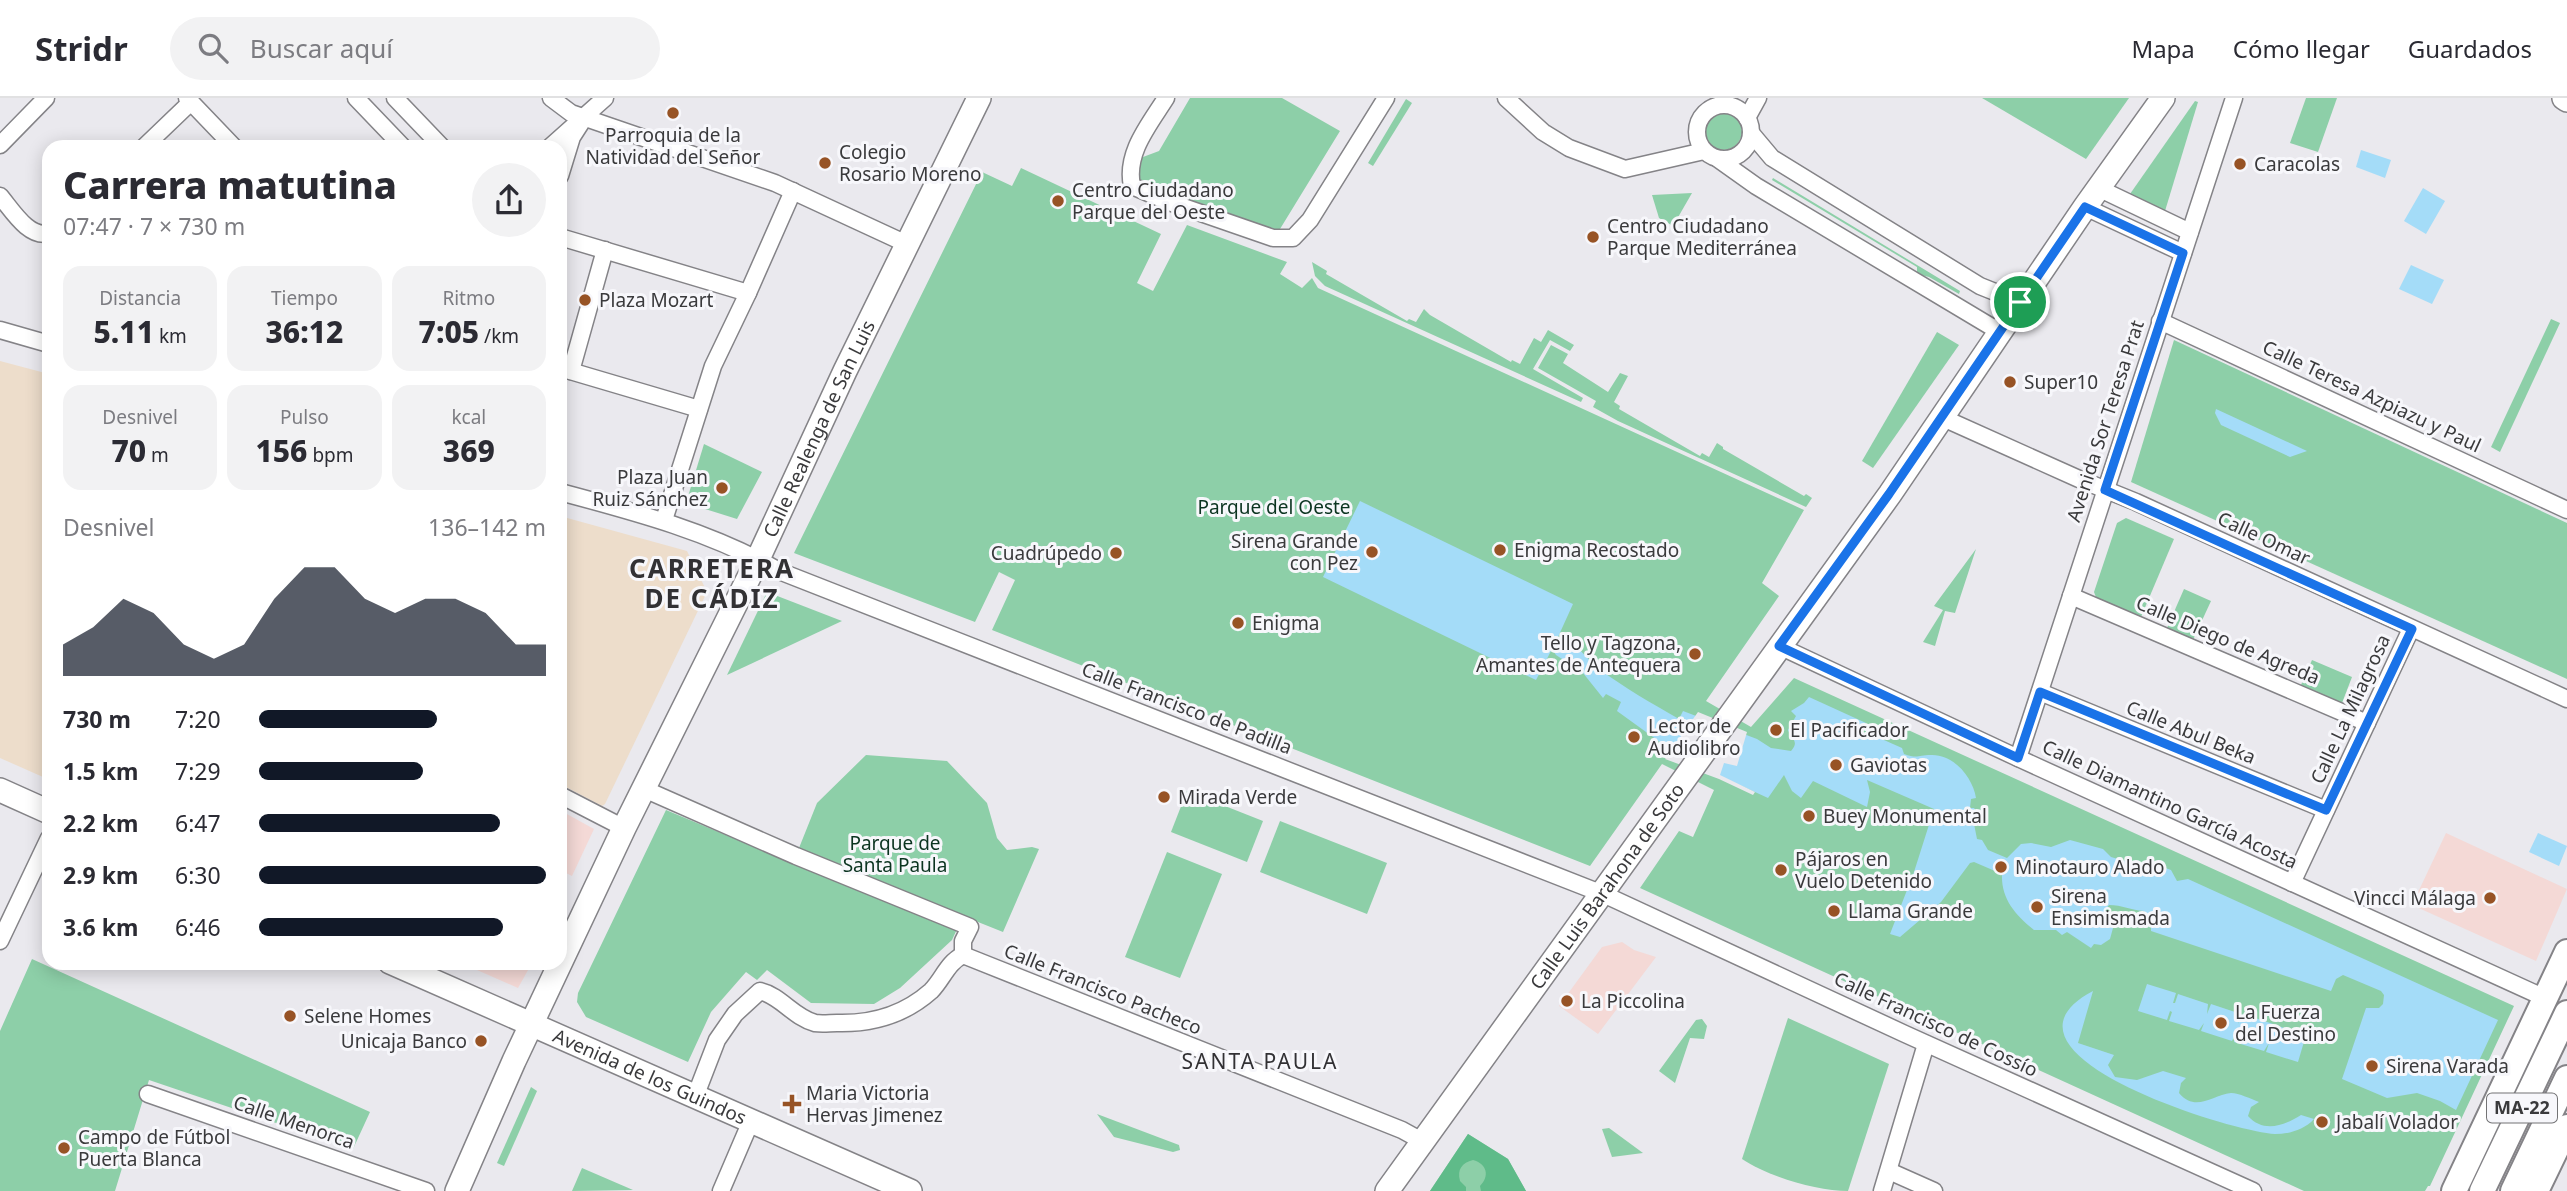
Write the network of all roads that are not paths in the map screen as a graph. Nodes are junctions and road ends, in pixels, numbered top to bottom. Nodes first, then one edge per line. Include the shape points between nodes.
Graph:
1 (46, 98) edge
2 (356, 98) edge
3 (395, 98) edge
4 (551, 98) edge
5 (583, 98) edge
6 (606, 98) edge
7 (979, 98) edge
8 (1166, 98) edge
9 (1386, 98) edge
10 (1506, 98) edge
11 (1758, 98) edge
12 (2163, 98) edge
13 (2234, 98) edge
14 (189, 100) edge
15 (584, 118) junction
16 (1749, 125) junction
17 (151, 140) edge
18 (227, 140) edge
19 (396, 140) edge
20 (435, 140) edge
21 (558, 140) edge
22 (0, 145) edge
23 (567, 153) edge
24 (1711, 155) junction
25 (793, 191) junction
26 (0, 196) edge
27 (2092, 197) junction
28 (2190, 232) junction
29 (42, 234) edge
30 (567, 239) edge
31 (909, 244) junction
32 (606, 250) junction
33 (2183, 253) junction
34 (748, 293) junction
35 (2020, 302) junction
36 (2160, 321) junction
37 (0, 330) edge
38 (2000, 332) junction
39 (42, 342) edge
40 (567, 366) edge
41 (567, 369) edge
42 (699, 409) junction
43 (1943, 418) junction
44 (2105, 490) junction
45 (567, 494) edge
46 (2567, 510) edge
47 (664, 520) junction
48 (758, 559) junction
49 (2071, 596) junction
50 (2412, 629) junction
51 (1779, 646) junction
52 (2040, 692) junction
53 (2567, 699) edge
54 (2367, 723) junction
55 (2018, 758) junction
56 (644, 789) junction
57 (0, 790) edge
58 (567, 800) edge
59 (42, 809) edge
60 (2326, 810) junction
61 (624, 828) junction
62 (42, 853) edge
63 (2292, 883) junction
64 (1603, 894) junction
65 (0, 941) edge
66 (567, 948) edge
67 (2567, 952) edge
68 (962, 955) junction
69 (422, 970) edge
70 (557, 970) edge
71 (2545, 998) junction
72 (2567, 1013) edge
73 (531, 1024) junction
74 (1926, 1044) junction
75 (2567, 1078) edge
76 (148, 1094) dead end
77 (695, 1097) junction
78 (751, 1121) junction
79 (2567, 1127) edge
80 (1422, 1141) junction
81 (1889, 1171) junction
82 (426, 1191) edge
83 (457, 1191) edge
84 (721, 1191) edge
85 (910, 1191) edge
86 (1387, 1191) edge
87 (1882, 1191) edge
88 (1934, 1191) edge
89 (2253, 1191) edge
90 (2454, 1191) edge
91 (2482, 1191) edge
92 (2513, 1191) edge
93 (2536, 1191) edge

1 - 22 street
2 - 19 street
3 - 20 street
4 - 15 street
5 - 15 street
6 - 15 street
7 - 31 main road, Calle Realenga de San Luis
8 - 9 street via 1133,152 1128,171 1132,186 1273,238 1293,238 1310,220
10 - 24 street via 1562,144 1625,169
11 - 16 street
12 - 27 main road, Calle Luis Barahona de Soto
13 - 28 street, Avenida Sor Teresa Prat
14 - 17 street
14 - 18 street
15 - 21 street
15 - 23 street
15 - 25 street
16 - 24 street via 1741,153 1726,159
16 - 24 street via 1742,111 1727,105 1704,113 1697,136
16 - 35 street via 1772,158 1980,286
24 - 38 street
25 - 31 street
25 - 34 street
26 - 29 street via 33,233
27 - 28 street
27 - 33 street
27 - 35 main road, Calle Luis Barahona de Soto
28 - 33 street, Avenida Sor Teresa Prat
30 - 32 street
31 - 48 main road, Calle Realenga de San Luis
32 - 34 street
32 - 40 street
33 - 36 street, Avenida Sor Teresa Prat
34 - 42 street via 713,366
35 - 38 main road, Calle Luis Barahona de Soto
36 - 44 street, Avenida Sor Teresa Prat
36 - 46 street, Calle Teresa Azpiazu y Paul
37 - 39 street
38 - 43 main road, Calle Luis Barahona de Soto
41 - 42 street
42 - 47 street
43 - 44 street, Calle Omar
43 - 51 main road, Calle Luis Barahona de Soto
44 - 49 street, Avenida Sor Teresa Prat
44 - 50 street, Calle Omar
45 - 47 street, Calle Francisco de Padilla
47 - 48 street, Calle Francisco de Padilla
48 - 56 main road, Calle Realenga de San Luis
48 - 64 street, Calle Francisco de Padilla
49 - 52 street, Avenida Sor Teresa Prat
49 - 54 street, Calle Diego de Agreda
50 - 53 street, Calle Omar
50 - 54 street, Calle La Milagrosa
51 - 55 street, Calle Diamantino García Acosta
51 - 64 main road, Calle Luis Barahona de Soto
52 - 55 street, Avenida Sor Teresa Prat
52 - 60 street, Calle Abul Beka
54 - 60 street, Calle La Milagrosa
55 - 63 street, Calle Diamantino García Acosta
56 - 61 main road, Calle Realenga de San Luis
56 - 68 street via 970,927 962,941
57 - 59 main road
58 - 61 street
60 - 63 street, Calle La Milagrosa
61 - 66 main road, Calle Realenga de San Luis
62 - 65 street
63 - 71 street, Calle Diamantino García Acosta
64 - 74 street, Calle Francisco de Cossío
64 - 80 main road, Calle Luis Barahona de Soto
67 - 71 main road
68 - 77 street via 932,989 882,1020 816,1023 760,991 735,1014 717,1040
68 - 80 street, Calle Francisco Pacheco
69 - 73 main road, Avenida de los Guindos
70 - 73 main road, Calle Realenga de San Luis
71 - 90 main road
72 - 91 main road, MA-22
73 - 77 main road, Avenida de los Guindos
73 - 83 main road, Calle Realenga de San Luis
74 - 81 street
74 - 89 street, Calle Francisco de Cossío
75 - 92 main road, MA-22
76 - 82 street, Calle Menorca
77 - 78 main road, Avenida de los Guindos
78 - 84 street
78 - 85 main road, Avenida de los Guindos
79 - 93 main road
80 - 86 main road, Calle Luis Barahona de Soto
81 - 87 street
81 - 88 street

